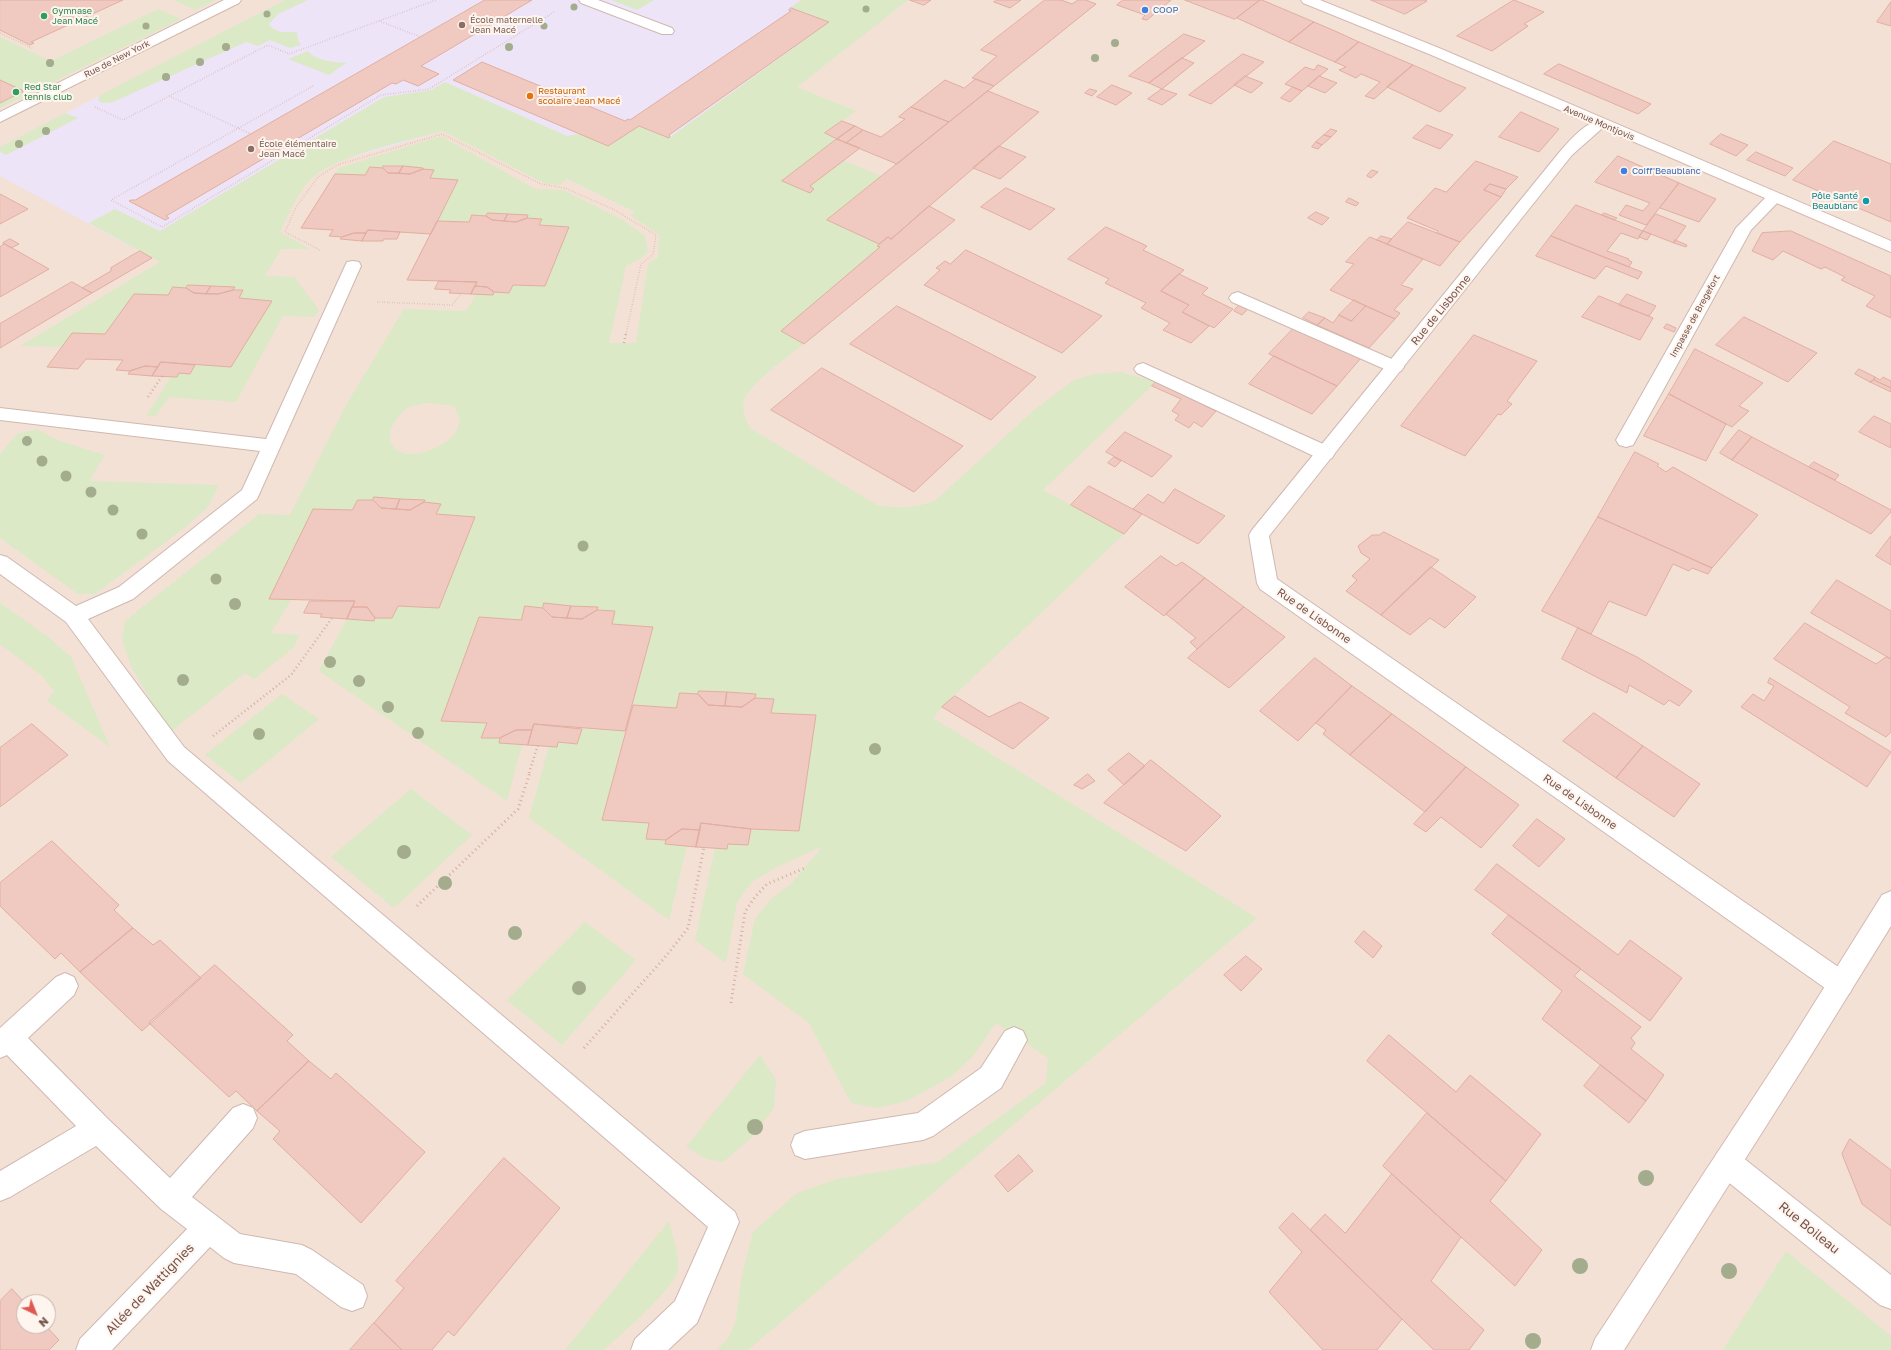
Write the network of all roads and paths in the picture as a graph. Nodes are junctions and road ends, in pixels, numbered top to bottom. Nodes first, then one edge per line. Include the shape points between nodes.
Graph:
1 (234, 0) edge
2 (436, 0) edge
3 (586, 0) edge
4 (1308, 0) edge
5 (560, 8) dead end
6 (379, 21) junction
7 (666, 31) dead end
8 (0, 33) edge
9 (421, 37) dead end
10 (32, 48) dead end
11 (313, 86) dead end
12 (57, 89) junction
13 (168, 96) junction
14 (0, 118) edge
15 (1600, 124) junction
16 (239, 128) junction
17 (251, 134) dead end
18 (1774, 198) junction
19 (1891, 247) edge
20 (353, 266) joint
21 (461, 294) dead end
22 (1238, 298) dead end
23 (338, 300) junction
24 (624, 343) dead end
25 (1395, 367) junction
26 (1143, 369) dead end
27 (0, 414) edge
28 (1626, 440) dead end
29 (271, 446) junction
30 (1325, 453) junction
31 (0, 563) edge
32 (74, 616) junction
33 (332, 618) dead end
34 (538, 745) dead end
35 (183, 759) junction
36 (704, 847) dead end
37 (805, 868) dead end
38 (1891, 903) edge
39 (387, 934) junction
40 (1841, 984) junction
41 (65, 986) dead end
42 (731, 1003) dead end
43 (1014, 1040) dead end
44 (4, 1042) edge
45 (557, 1078) junction
46 (243, 1118) dead end
47 (98, 1129) junction
48 (805, 1145) dead end
49 (1727, 1163) junction
50 (0, 1187) edge
51 (171, 1199) junction
52 (209, 1227) junction
53 (1891, 1294) edge
54 (352, 1296) dead end
55 (91, 1350) edge
56 (646, 1350) edge
57 (1606, 1350) edge

1 - 12 street, Rue de New York
2 - 6 path
3 - 7 street
4 - 15 street, Avenue Montjovis via 1434,51
5 - 16 path via 429,89 382,95 162,227 111,200
6 - 9 path
6 - 13 path via 289,54 268,45
8 - 10 path
11 - 16 path
12 - 13 path via 123,120
12 - 14 street, Rue de New York
13 - 16 path
15 - 18 street, Avenue Montjovis
15 - 25 street, Rue de Lisbonne via 1567,152
16 - 17 path
18 - 19 street, Avenue Montjovis
18 - 28 street, Impasse de Bregefort via 1744,228
20 - 23 street
20 - 24 path via 284,232 296,207 318,177 338,166 442,134 541,184 565,188 613,209 656,235 653,255 641,264
21 - 23 path via 452,305
22 - 25 street
23 - 29 street
25 - 30 street, Rue de Lisbonne
26 - 30 street
27 - 29 street
29 - 32 street via 250,494 126,592
30 - 40 street, Rue de Lisbonne via 1259,534 1267,583
31 - 32 street
32 - 35 street via 176,754
33 - 35 path via 290,675
34 - 39 path via 518,809
35 - 39 street
36 - 45 path via 688,928
37 - 42 path via 767,884 745,912
38 - 40 street
39 - 45 street
40 - 49 street
41 - 44 street
43 - 48 street via 991,1078 923,1126
44 - 47 street
45 - 56 street via 726,1222 686,1312
46 - 51 street
47 - 50 street
47 - 51 street
49 - 53 street, Rue Boileau
49 - 57 street
51 - 52 street
52 - 54 street via 234,1248 302,1260
52 - 55 street, Allée de Wattignies

